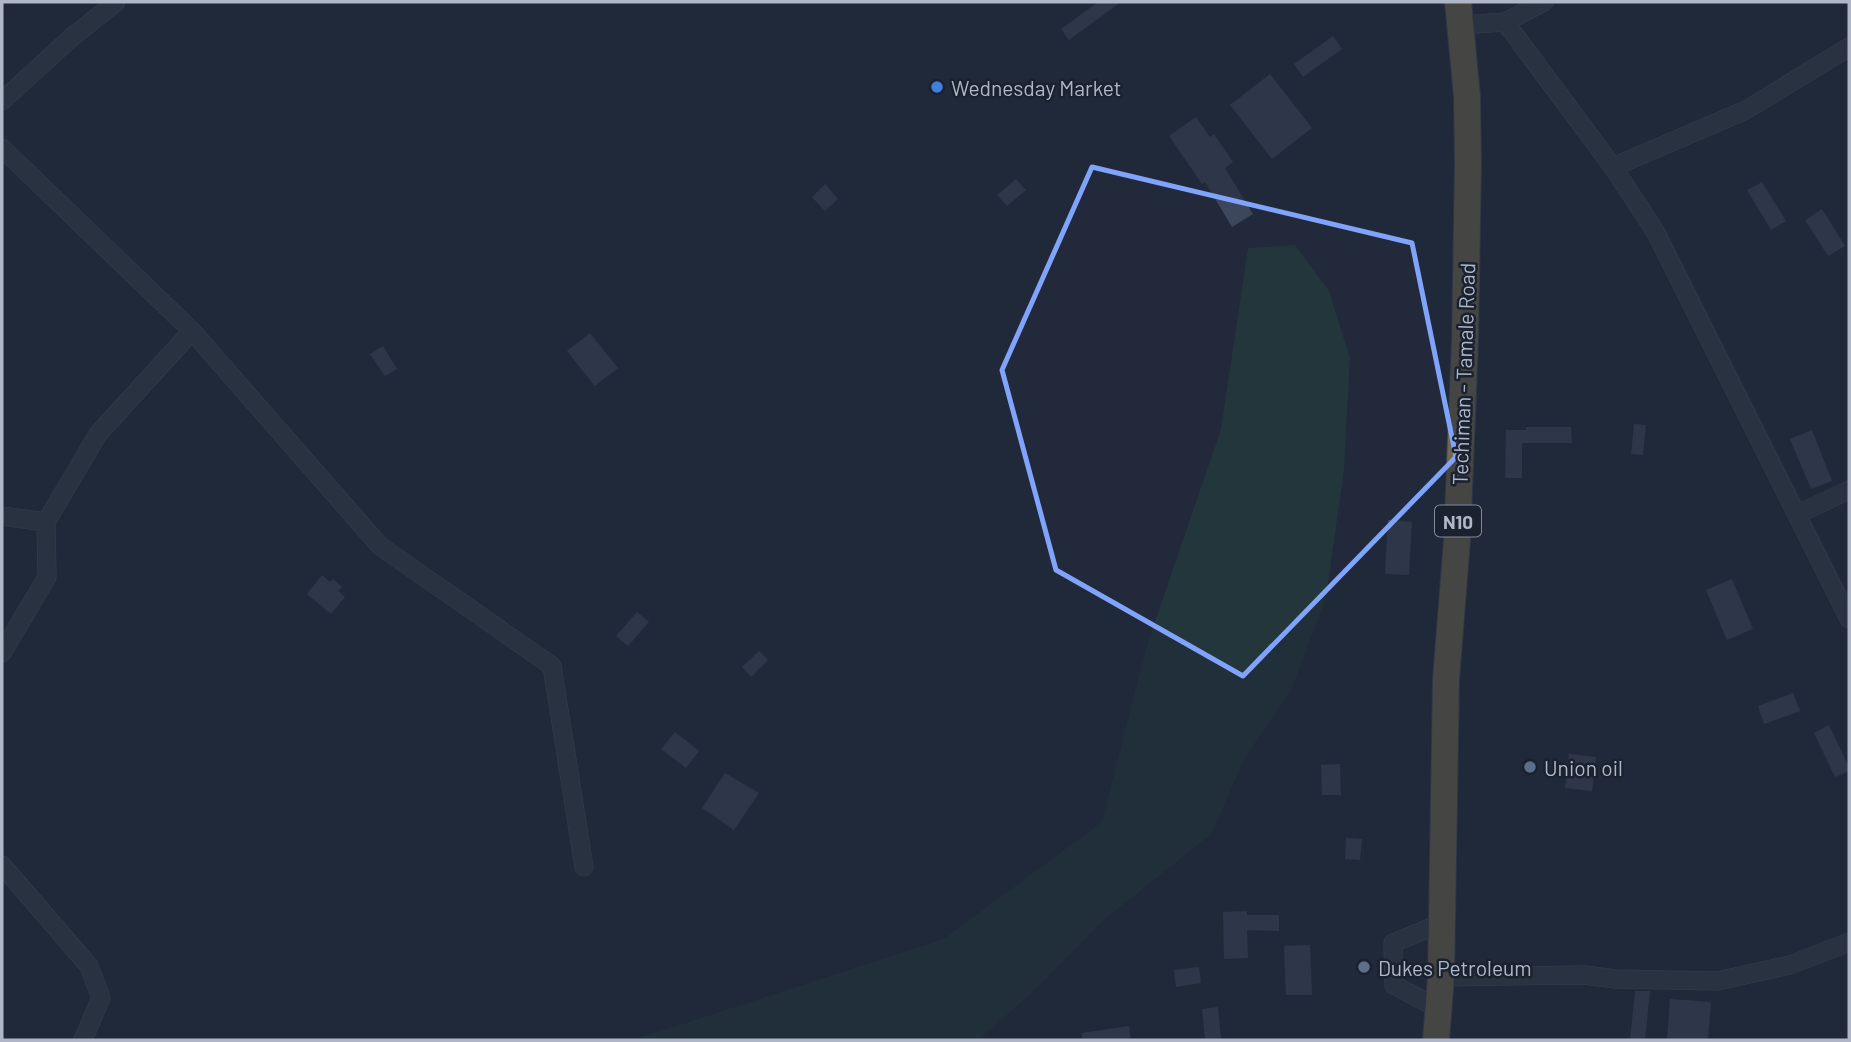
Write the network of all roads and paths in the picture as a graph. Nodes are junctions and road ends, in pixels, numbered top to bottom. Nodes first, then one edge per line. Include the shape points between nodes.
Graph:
1 (116, 2) edge
2 (1544, 2) edge
3 (1460, 13) edge
4 (1505, 22) junction
5 (1849, 47) edge
6 (2, 101) edge
7 (2, 148) edge
8 (1613, 167) junction
9 (192, 331) junction
10 (1849, 490) edge
11 (1797, 514) junction
12 (2, 516) edge
13 (46, 522) junction
14 (1849, 619) edge
15 (2, 653) edge
16 (2, 865) edge
17 (584, 867) dead end
18 (1442, 923) junction
19 (1849, 943) edge
20 (1441, 977) junction
21 (1438, 1009) junction
22 (83, 1040) edge
23 (1436, 1040) edge

1 - 6 street
2 - 4 street
3 - 4 street
3 - 18 highway, Techiman - Tamale Road / N10 via 1468,137 1466,326 1446,680
4 - 8 street
5 - 8 street via 1746,110
7 - 9 street
8 - 11 street via 1655,231
9 - 13 street via 98,433
9 - 17 street via 380,546 552,666
10 - 11 street
11 - 14 street
12 - 13 street
13 - 15 street via 47,577
16 - 22 street via 89,967 101,998
18 - 20 highway, Techiman - Tamale Road / N10
18 - 21 street via 1393,943 1394,985
19 - 20 street via 1790,965 1717,981 1584,975
20 - 21 highway, Techiman - Tamale Road / N10
21 - 23 highway, Techiman - Tamale Road / N10

